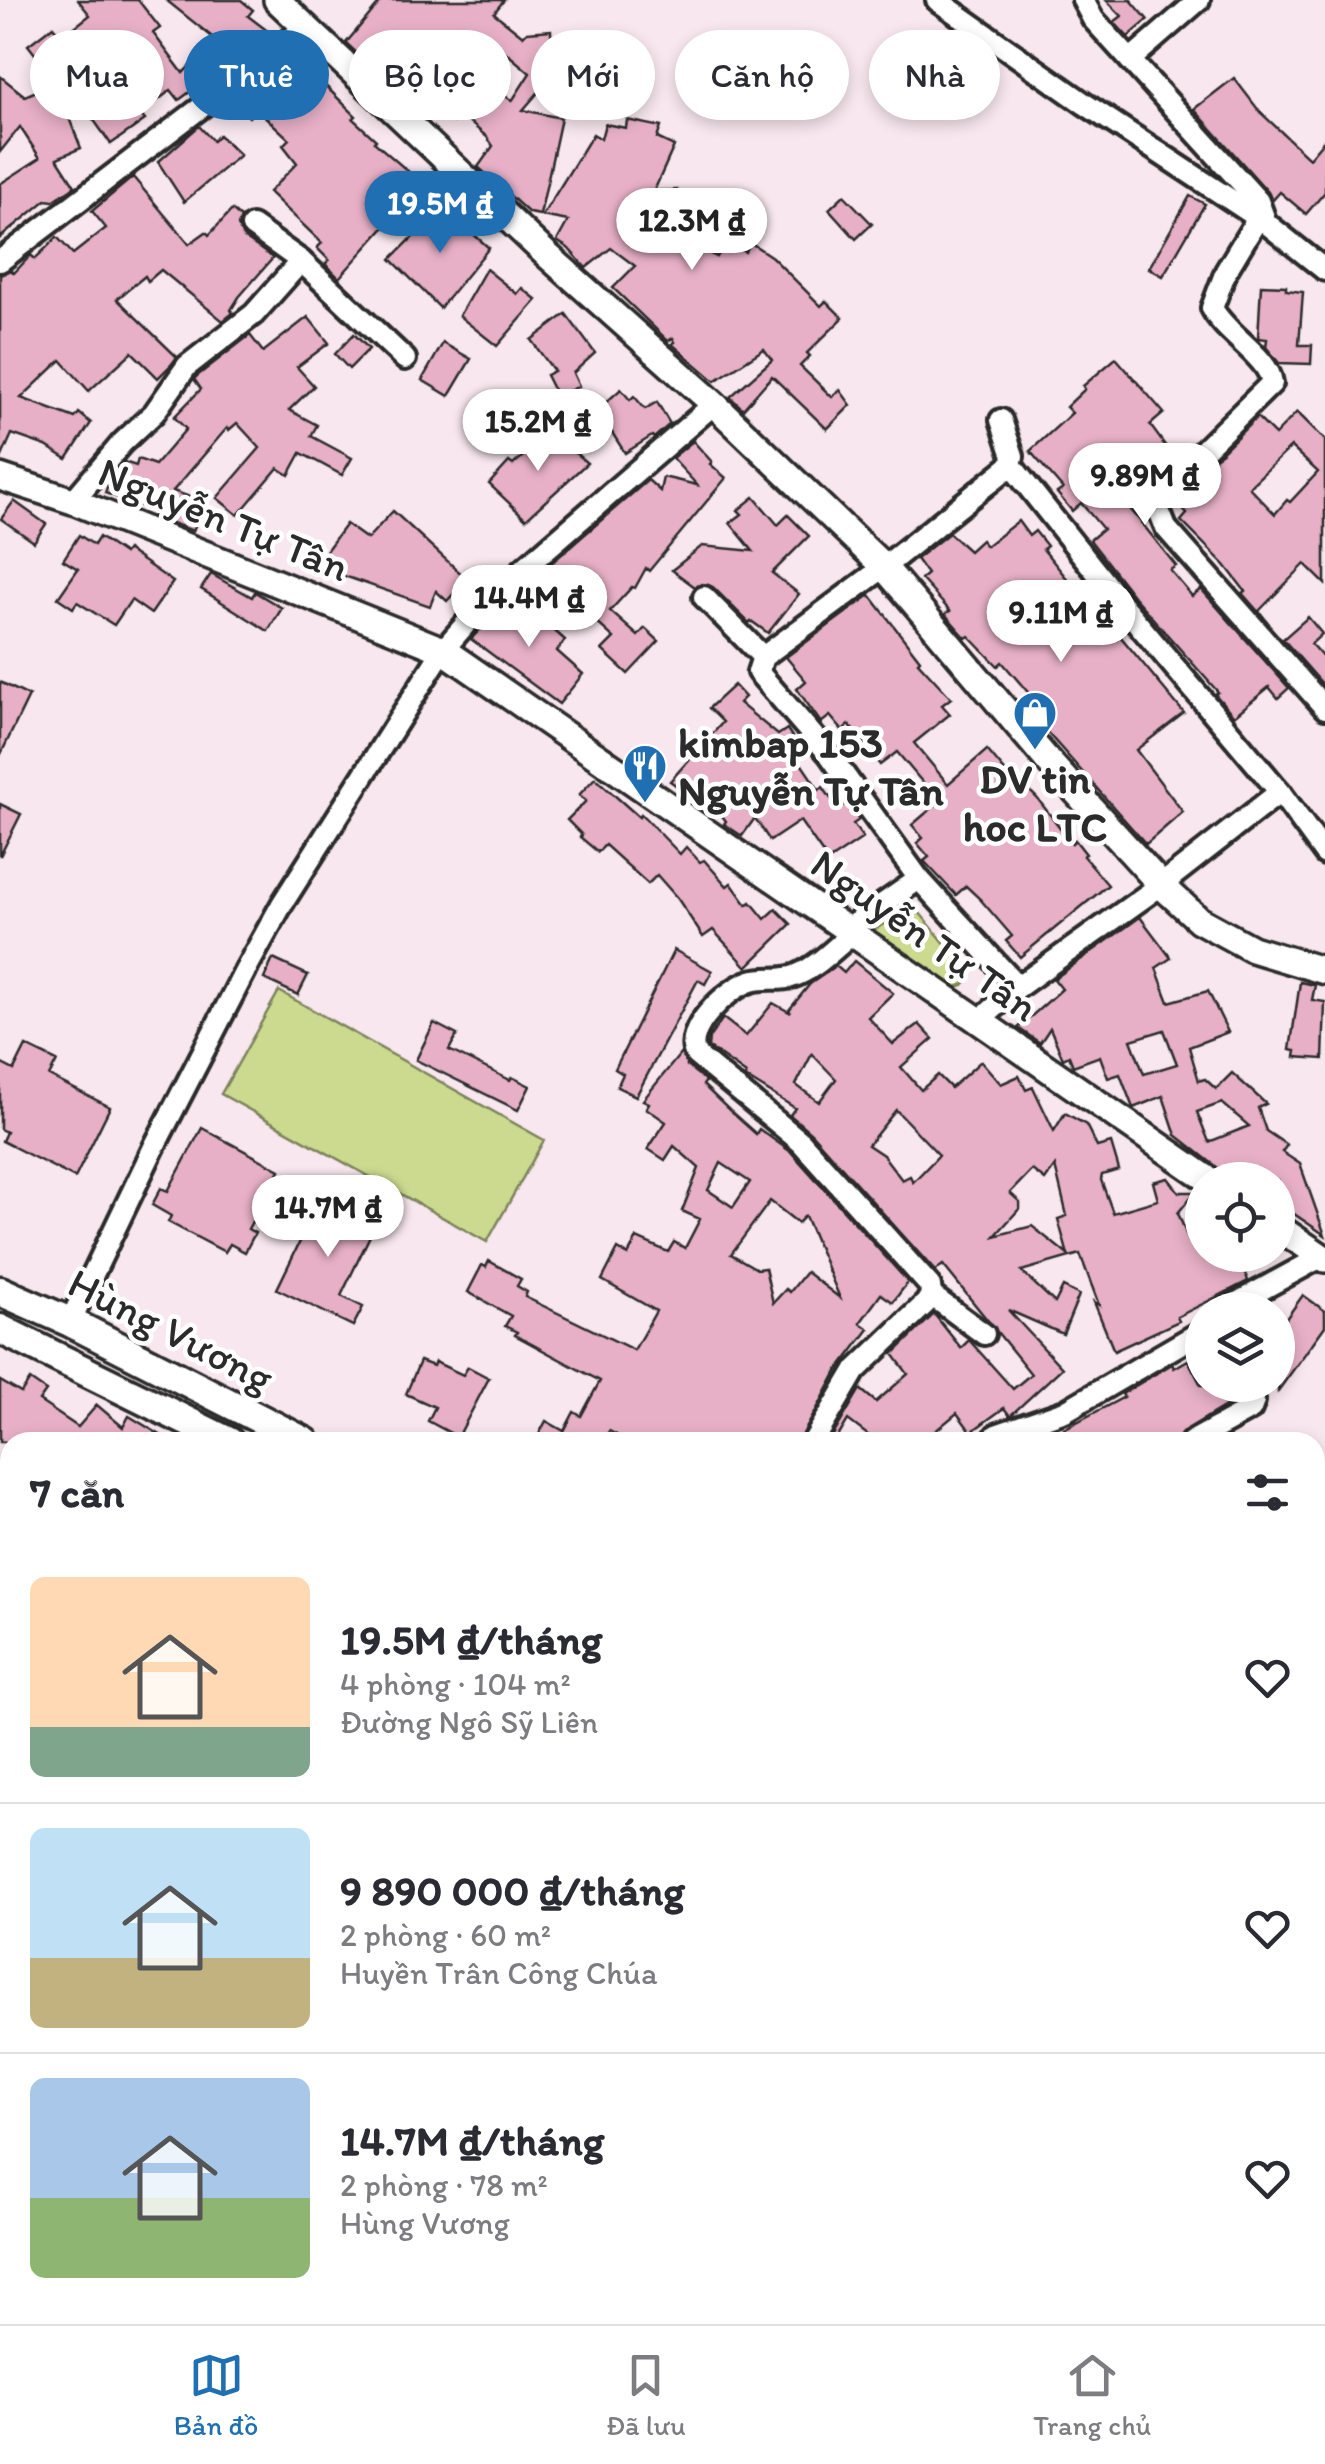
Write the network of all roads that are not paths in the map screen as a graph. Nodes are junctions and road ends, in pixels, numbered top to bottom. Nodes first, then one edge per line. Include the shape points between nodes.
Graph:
1 (278, 0) edge
2 (937, 0) edge
3 (1083, 0) edge
4 (1199, 0) edge
5 (304, 28) junction
6 (1130, 60) junction
7 (1262, 220) junction
8 (252, 226) dead end
9 (0, 261) edge
10 (301, 261) junction
11 (1325, 270) edge
12 (405, 359) dead end
13 (714, 404) junction
14 (1001, 420) dead end
15 (1011, 465) junction
16 (0, 477) edge
17 (74, 501) junction
18 (884, 566) junction
19 (704, 597) dead end
20 (443, 650) junction
21 (762, 657) junction
22 (1325, 708) edge
23 (1280, 792) junction
24 (1325, 854) edge
25 (920, 879) junction
26 (1161, 885) junction
27 (850, 931) junction
28 (1325, 970) edge
29 (1018, 986) junction
30 (978, 1022) junction
31 (1185, 1164) edge
32 (1295, 1239) edge
33 (1323, 1258) edge
34 (0, 1291) edge
35 (1258, 1292) edge
36 (931, 1294) junction
37 (70, 1322) junction
38 (0, 1329) edge
39 (984, 1334) dead end
40 (1185, 1341) edge
41 (1253, 1402) edge
42 (209, 1432) edge
43 (285, 1432) edge
44 (819, 1432) edge
45 (1007, 1432) edge
46 (1209, 1432) edge

1 - 5 street
2 - 7 street
3 - 6 street
4 - 6 street
5 - 9 street
5 - 13 street
6 - 7 street via 1258,200
7 - 11 street
7 - 22 street via 1226,271 1212,308 1272,383 1156,503 1166,528
8 - 10 street
10 - 12 street
10 - 17 street via 254,314 187,366 154,414
13 - 18 street
13 - 20 street via 484,603
14 - 15 street
15 - 18 street
15 - 23 street
16 - 17 street, Nguyễn Tự Tân
17 - 20 street, Nguyễn Tự Tân
18 - 21 street
18 - 26 street
19 - 21 street
20 - 27 street, Nguyễn Tự Tân
20 - 37 street via 245,970
21 - 25 street via 758,672 829,754
23 - 24 street
23 - 26 street
25 - 27 street
25 - 29 street
26 - 28 street via 1200,920 1252,948
26 - 29 street
27 - 30 street, Nguyễn Tự Tân
27 - 36 street via 792,978 746,982 696,1029 692,1047 824,1164
29 - 30 street
30 - 31 street, Nguyễn Tự Tân
32 - 33 street
33 - 35 street
34 - 37 main road, Hùng Vương
36 - 39 street
36 - 44 street via 855,1371
37 - 43 main road, Hùng Vương
38 - 42 main road, Hùng Vương
40 - 45 street via 1065,1411
41 - 46 street

